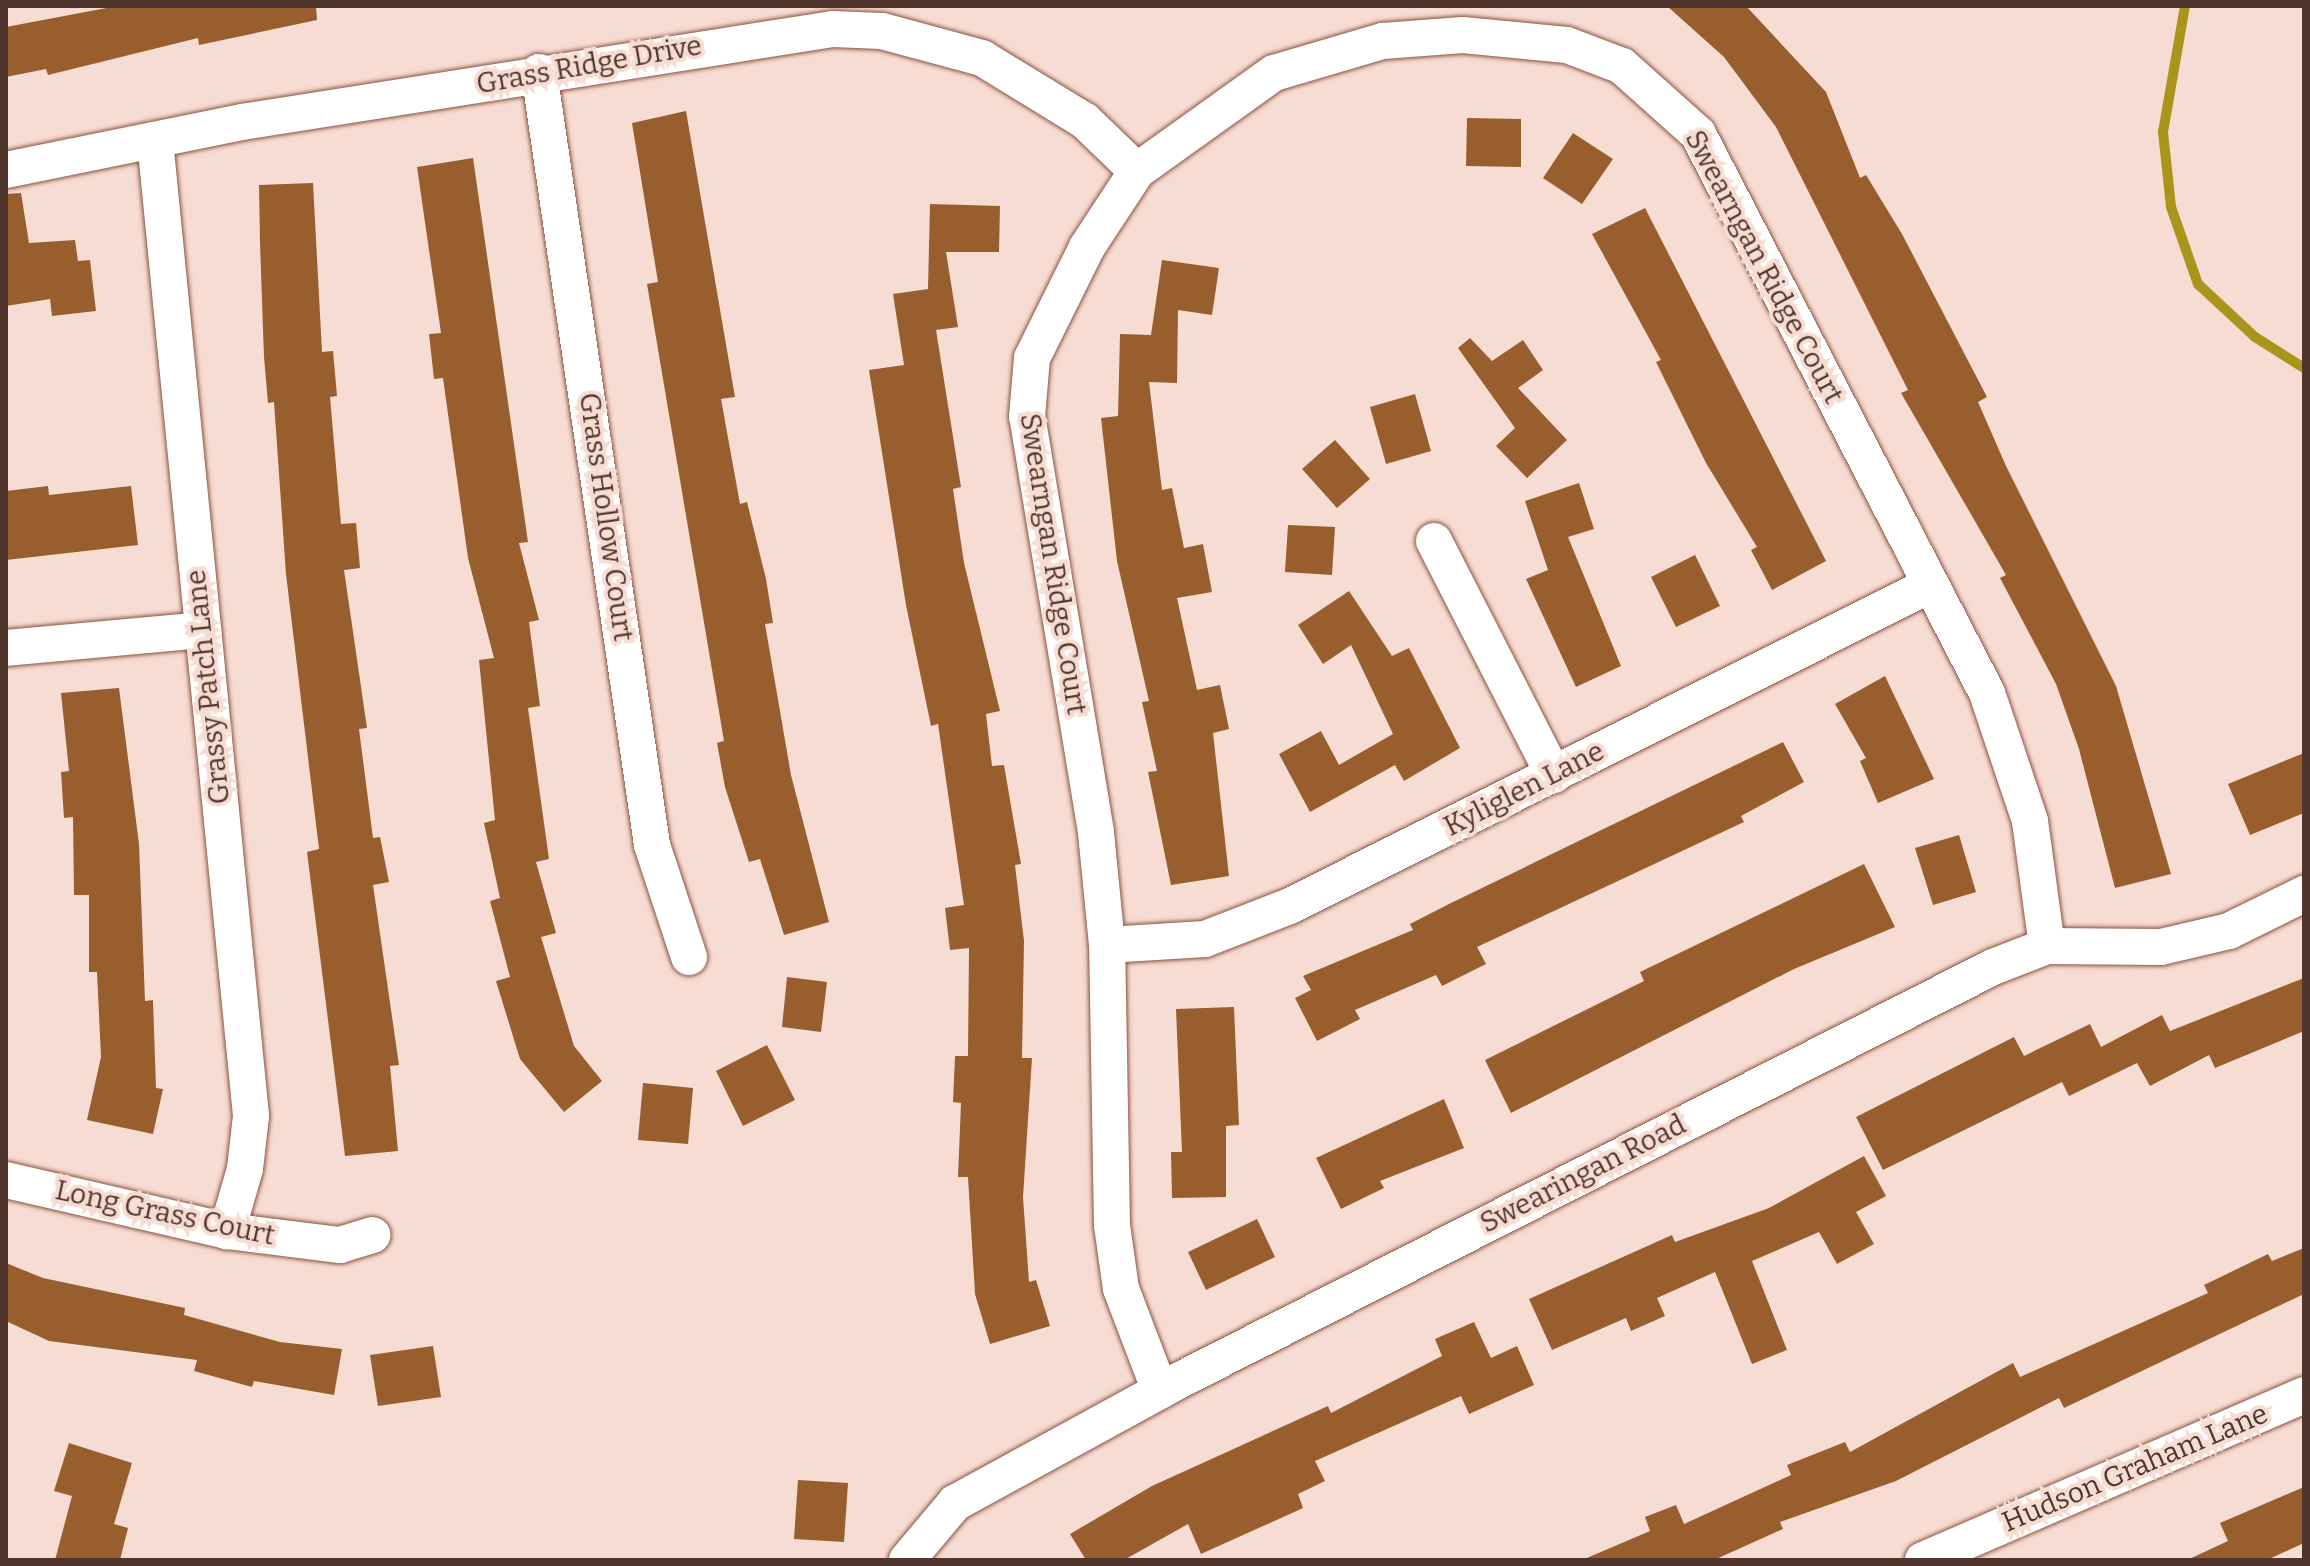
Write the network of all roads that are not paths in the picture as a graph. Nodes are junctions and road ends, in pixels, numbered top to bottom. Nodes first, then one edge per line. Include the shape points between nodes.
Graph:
1 (1464, 21) edge
2 (539, 72) junction
3 (155, 140) junction
4 (6, 170) edge
5 (1137, 171) junction
6 (1434, 541) dead end
7 (1928, 586) junction
8 (203, 630) junction
9 (6, 648) edge
10 (1554, 775) junction
11 (2304, 894) edge
12 (1107, 945) junction
13 (2047, 946) junction
14 (689, 957) dead end
15 (6, 1180) edge
16 (227, 1231) junction
17 (372, 1235) dead end
18 (1160, 1391) junction
19 (2304, 1395) edge
20 (907, 1560) edge
21 (1923, 1560) edge

1 - 5 street, Swearngan Ridge Court via 1274,73
1 - 7 street, Swearngan Ridge Court via 1567,45 1622,66 1698,134
2 - 3 street, Grass Ridge Drive
2 - 5 street, Grass Ridge Drive via 774,32 882,31 995,65 1085,121
2 - 14 street, Grass Hollow Court via 652,845
3 - 4 street, Grass Ridge Drive
3 - 8 street, Grassy Patch Lane
5 - 12 street, Swearngan Ridge Court via 1051,313 1032,358 1027,417 1096,832
6 - 10 street
7 - 10 street, Kyliglen Lane
7 - 13 street, Swearngan Ridge Court via 1987,693 2011,752 2030,821
8 - 9 street
8 - 16 street, Grassy Patch Lane via 251,1116 245,1169
10 - 12 street, Kyliglen Lane via 1290,906 1205,939
11 - 13 street, Swearingan Road via 2229,931 2161,947
12 - 18 street, Swearngan Ridge Court via 1112,1225 1121,1289
13 - 18 street, Swearingan Road via 1727,1099
15 - 16 street, Long Grass Court
16 - 17 street, Long Grass Court via 340,1245
18 - 20 street, Swearingan Road via 955,1503 926,1529
19 - 21 street, Hudson Graham Lane

